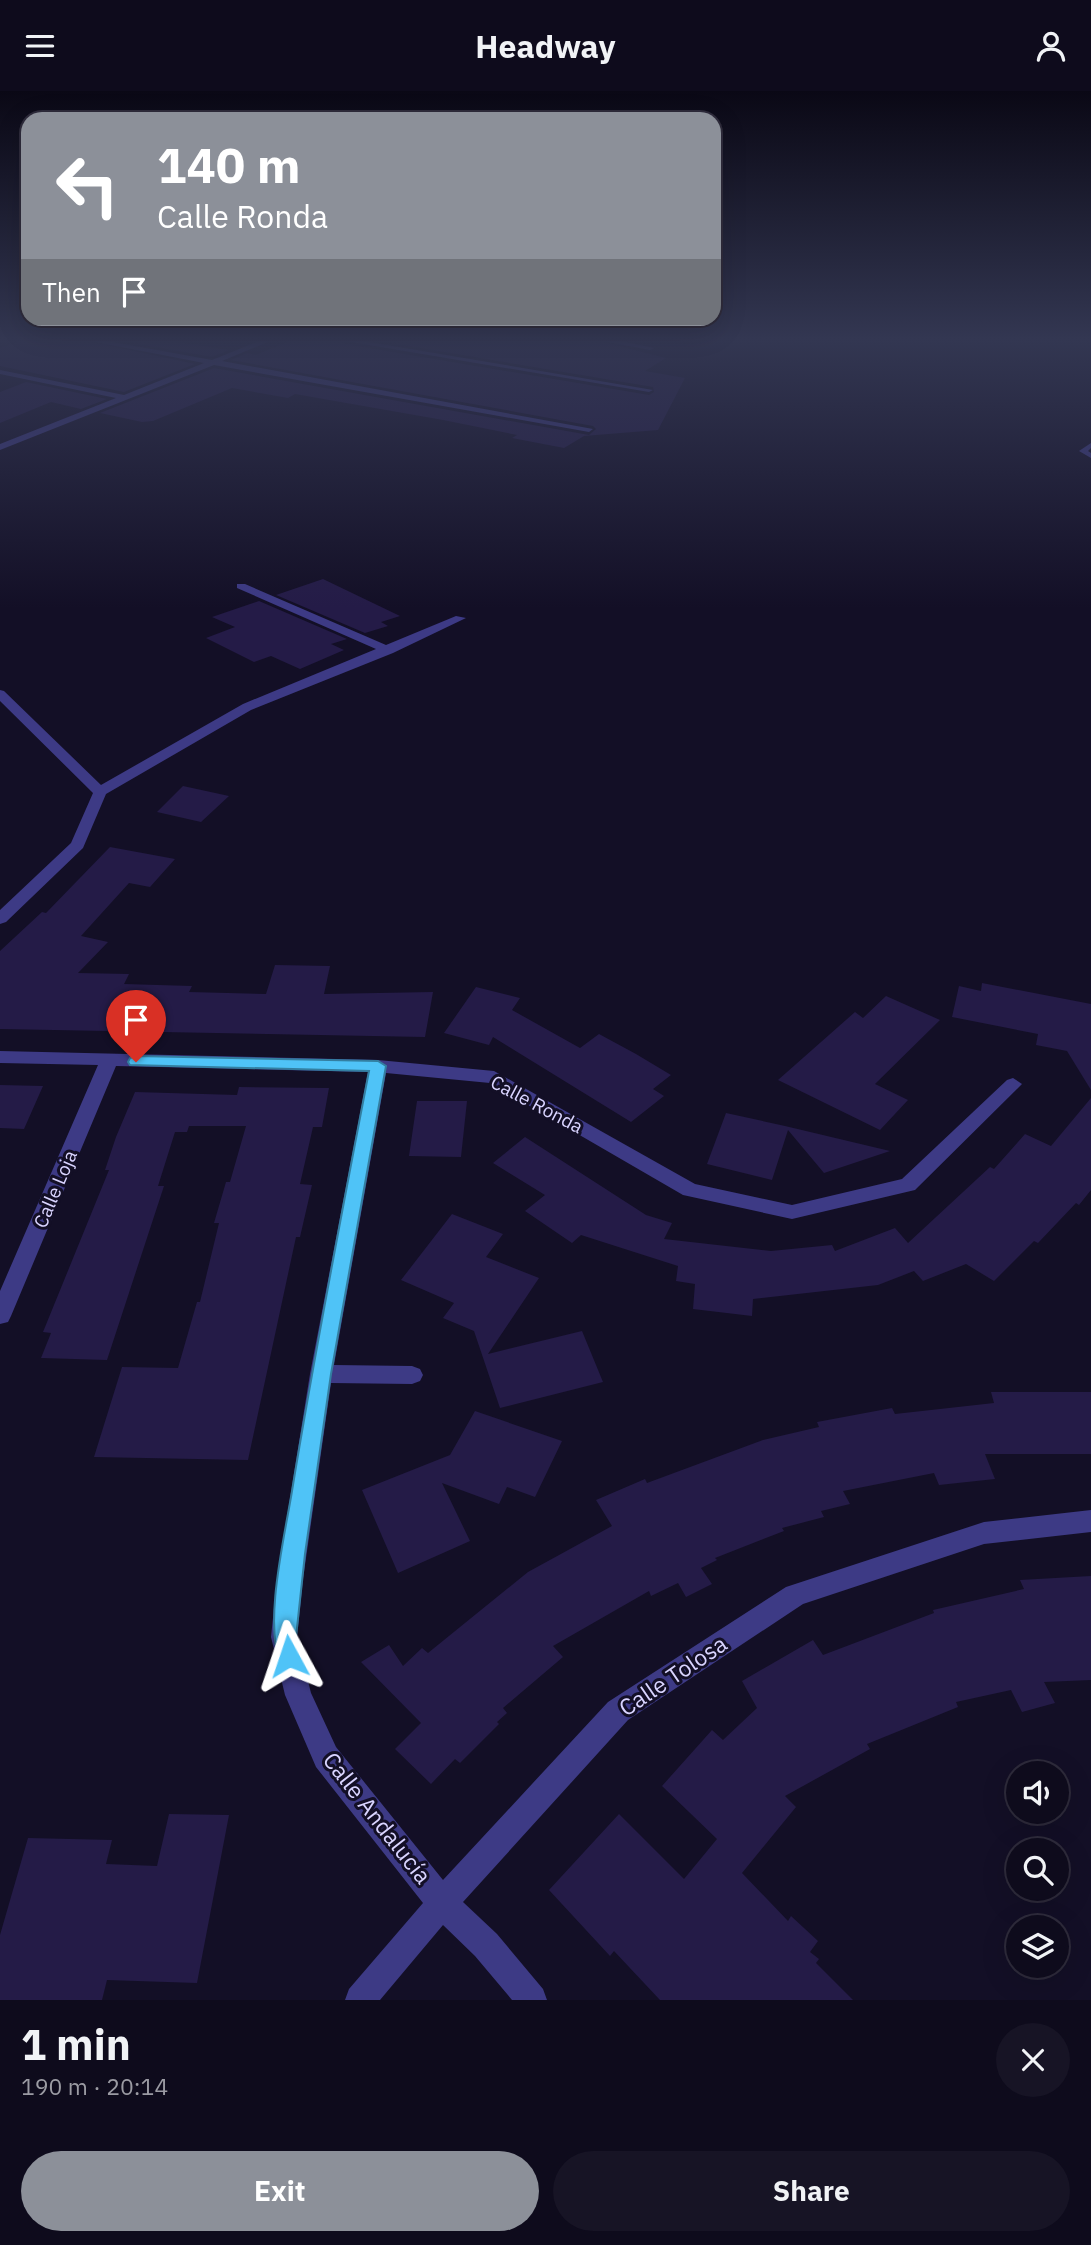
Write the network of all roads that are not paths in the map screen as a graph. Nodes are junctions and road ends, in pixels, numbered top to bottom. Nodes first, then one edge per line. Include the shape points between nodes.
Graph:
1 (20, 430) edge
2 (42, 430) edge
3 (0, 438) edge
4 (1091, 445) edge
5 (0, 447) edge
6 (1091, 456) edge
7 (241, 586) dead end
8 (460, 618) dead end
9 (389, 650) junction
10 (0, 694) edge
11 (100, 792) junction
12 (0, 919) edge
13 (0, 1057) edge
14 (109, 1061) junction
15 (378, 1066) junction
16 (1013, 1084) dead end
17 (0, 1316) edge
18 (321, 1374) junction
19 (412, 1375) dead end
20 (1091, 1521) edge
21 (442, 1903) junction
22 (360, 2000) edge
23 (532, 2000) edge

1 - 3 street
2 - 5 street
4 - 6 lane via 1083,451
7 - 9 street
8 - 9 street
9 - 11 street via 247,708
10 - 11 street
11 - 12 street via 78,845
13 - 14 street, Calle Ronda
14 - 15 street, Calle Ronda
14 - 17 street, Calle Loja
15 - 16 street, Calle Ronda via 494,1077 691,1190 792,1212 908,1185
15 - 18 street, Calle Andalucía
18 - 19 street
18 - 21 street, Calle Andalucía via 284,1637 298,1695 326,1757
20 - 21 street, Calle Tolosa via 984,1533 795,1595 618,1711
21 - 22 street, Calle Tolosa
21 - 23 street, Calle Andalucía via 486,1945

